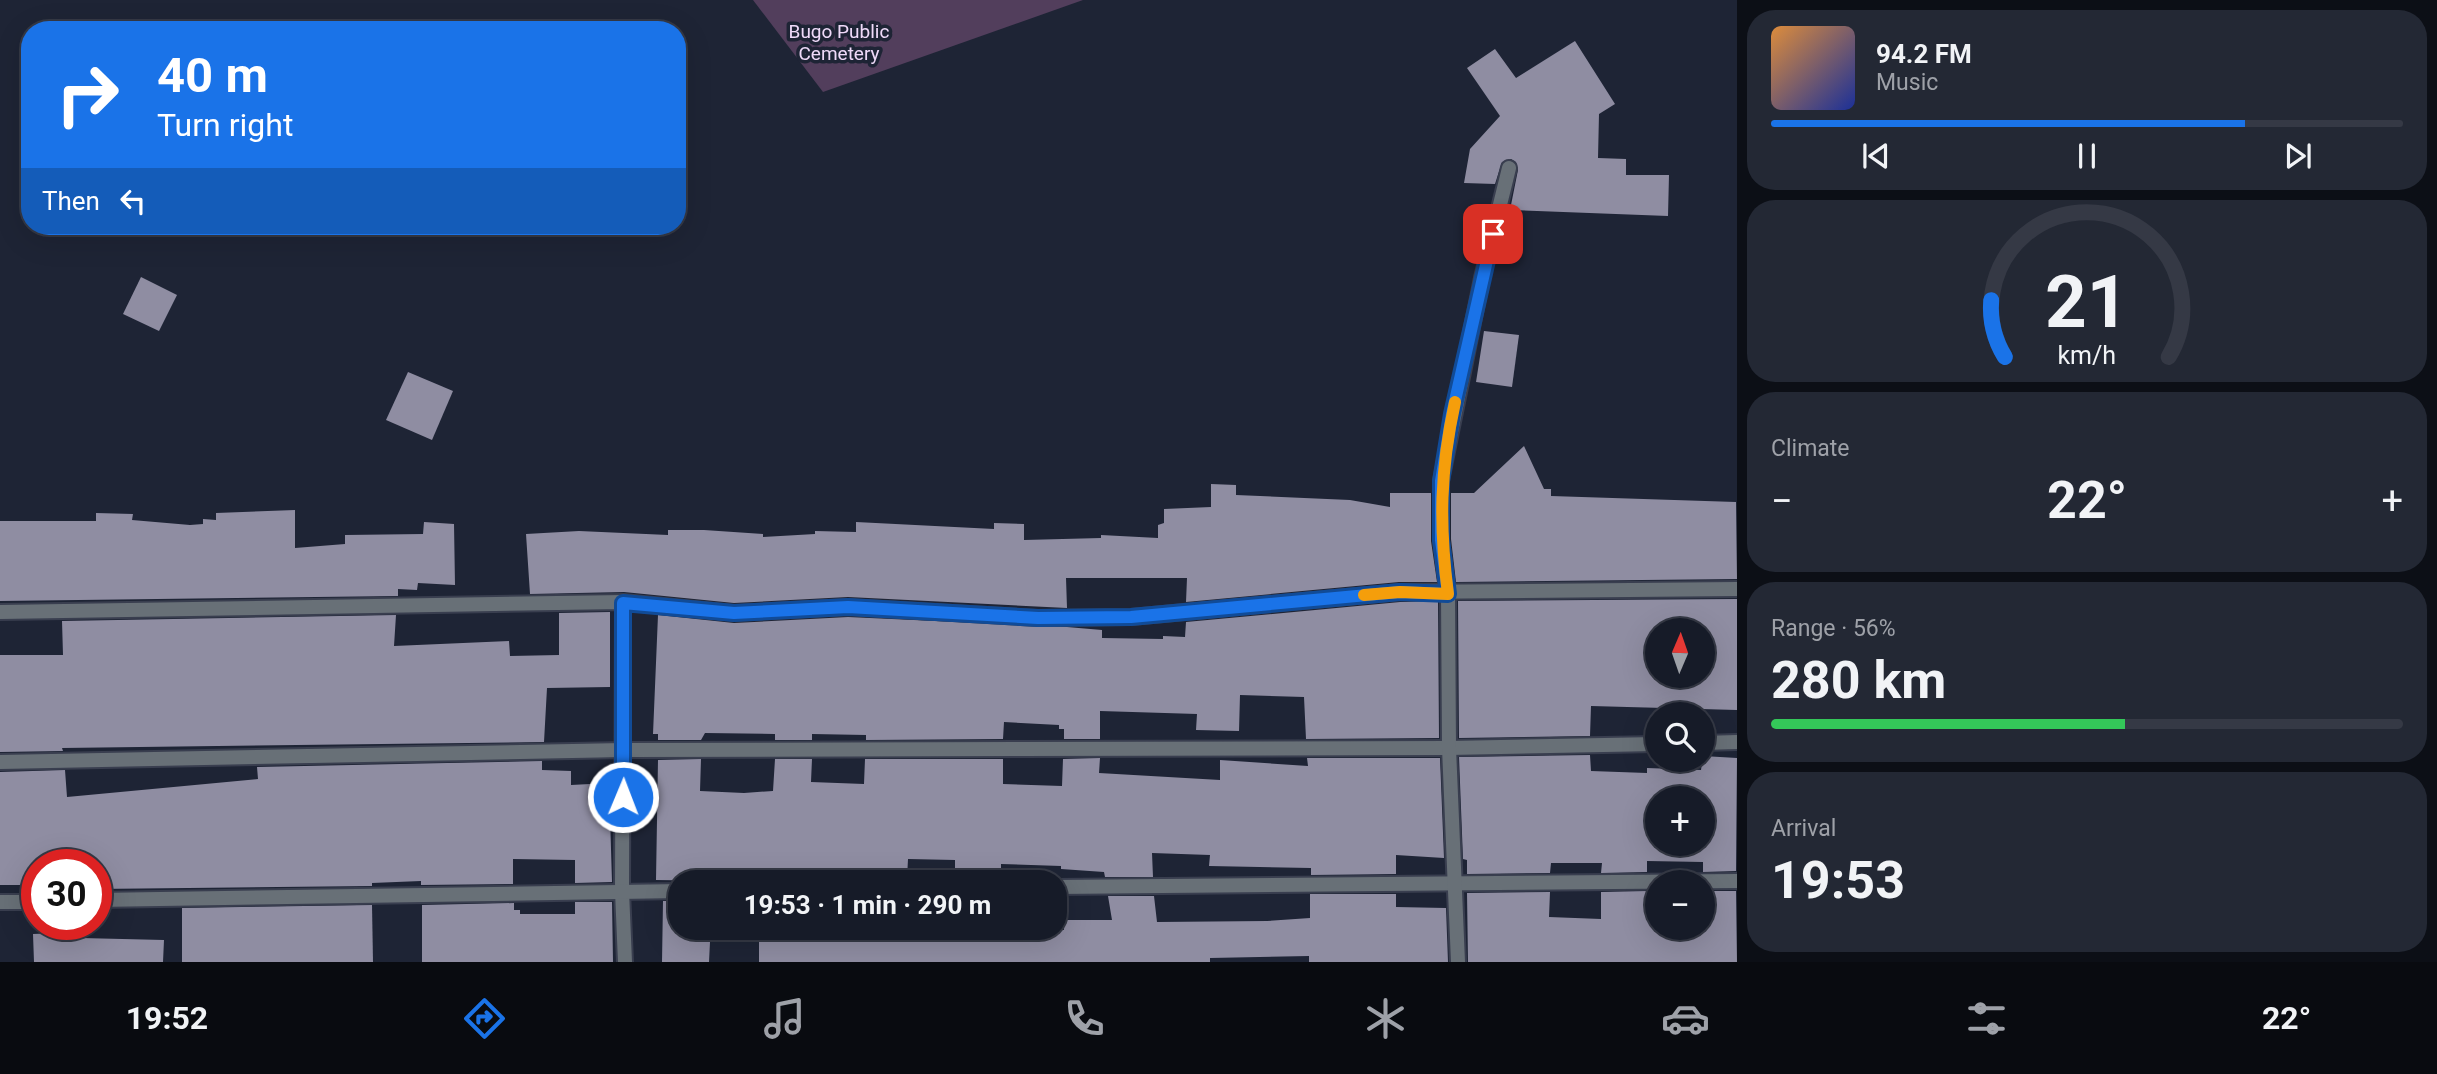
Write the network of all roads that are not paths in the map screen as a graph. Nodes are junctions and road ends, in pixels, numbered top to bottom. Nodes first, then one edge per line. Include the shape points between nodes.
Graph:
1 (1509, 168) dead end
2 (1737, 589) edge
3 (1448, 594) junction
4 (623, 603) junction
5 (0, 612) edge
6 (1737, 742) edge
7 (1715, 743) edge
8 (1645, 744) edge
9 (1449, 748) junction
10 (624, 750) junction
11 (0, 762) edge
12 (1737, 881) edge
13 (1455, 884) junction
14 (1067, 887) edge
15 (622, 891) junction
16 (668, 891) edge
17 (21, 901) edge
18 (112, 901) edge
19 (0, 902) edge
20 (625, 962) edge
21 (1458, 962) edge

1 - 3 street via 1447,438 1441,512
2 - 3 street
3 - 4 street via 1400,592 1131,617 1038,618 848,607 734,613
3 - 9 street
4 - 5 street
4 - 10 street
6 - 7 street
8 - 9 street
9 - 10 street
9 - 13 street
10 - 11 street
10 - 15 street
12 - 13 street
13 - 14 street
13 - 21 street
15 - 16 street
15 - 18 street
15 - 20 street
17 - 19 street

